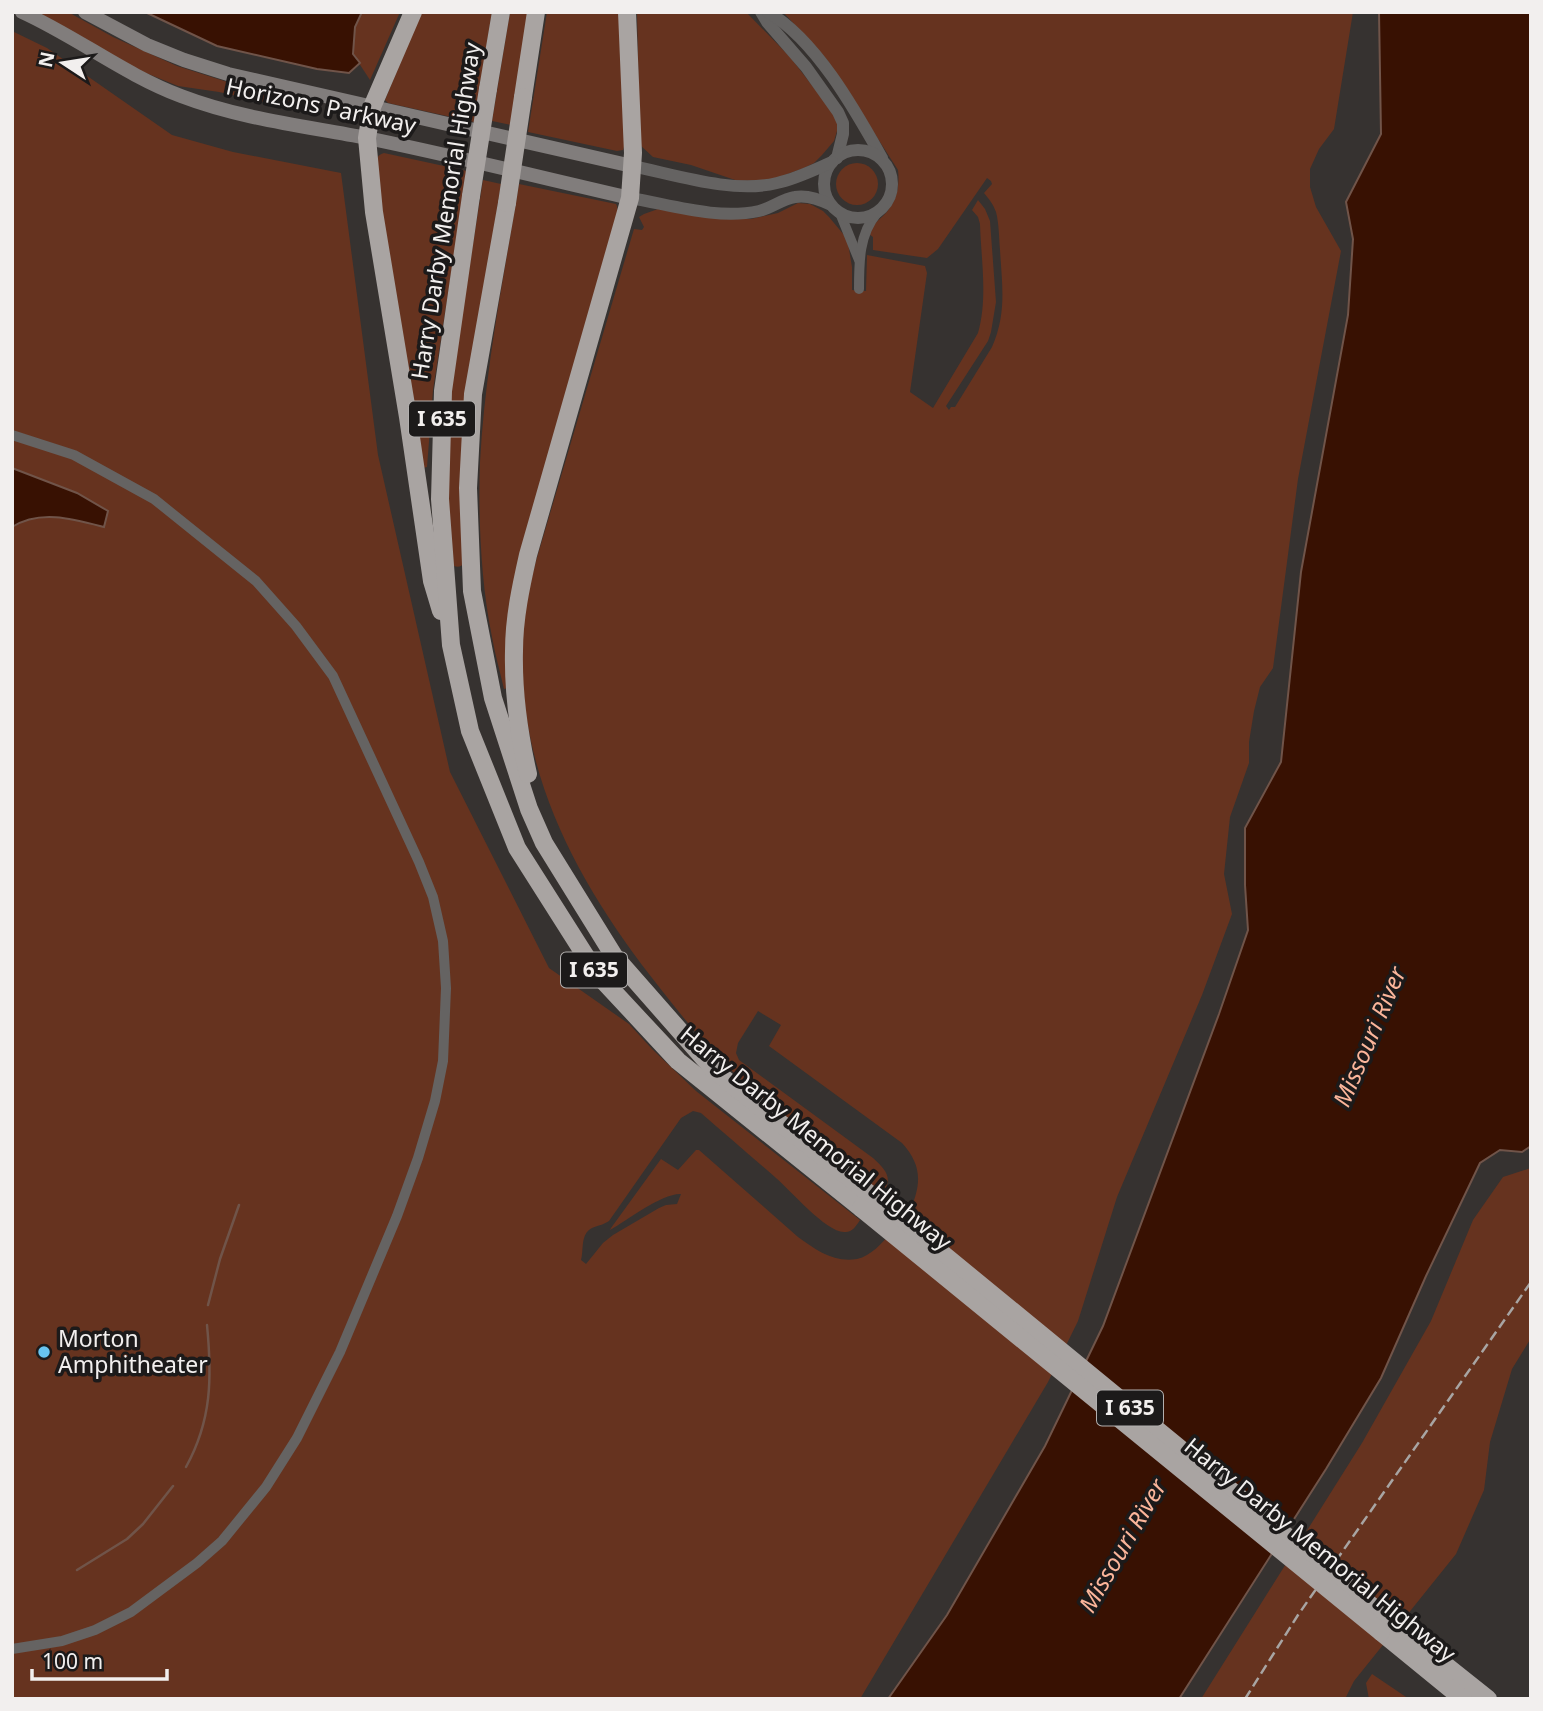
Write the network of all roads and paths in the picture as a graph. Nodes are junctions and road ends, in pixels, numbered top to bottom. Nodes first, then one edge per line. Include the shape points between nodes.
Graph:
1 (22, 12) edge
2 (85, 12) edge
3 (413, 12) edge
4 (501, 12) edge
5 (536, 12) edge
6 (627, 12) edge
7 (761, 12) edge
8 (768, 12) edge
9 (372, 107) junction
10 (367, 138) junction
11 (835, 160) junction
12 (886, 164) junction
13 (632, 166) junction
14 (630, 198) junction
15 (835, 209) junction
16 (877, 213) junction
17 (859, 260) junction
18 (859, 289) dead end
19 (12, 435) edge
20 (451, 645) junction
21 (544, 842) junction
22 (866, 1202) junction
23 (1386, 1627) junction
24 (12, 1649) edge
25 (1464, 1699) edge
26 (1488, 1699) edge

1 - 10 main road, Horizons Parkway via 179,96 270,121
2 - 9 main road, Horizons Parkway via 184,60
3 - 9 highway
4 - 20 highway, Harry Darby Memorial Highway / I 635, bridge via 443,391 440,499
5 - 21 highway, Harry Darby Memorial Highway / I 635, bridge via 474,394 468,488 472,592 493,698
6 - 13 highway
7 - 11 street via 838,111 843,134
8 - 12 street via 784,22 839,87
9 - 10 highway
9 - 13 main road, Horizons Parkway
10 - 14 main road, Horizons Parkway
10 - 20 highway via 374,212 432,581
11 - 12 street via 858,150 878,156
11 - 13 street, Horizons Parkway via 807,174 753,187
11 - 15 street via 824,183
12 - 16 street via 891,196
13 - 14 highway
14 - 15 street, Horizons Parkway via 738,215 795,197 822,201
14 - 21 highway via 518,599 513,650 516,700
15 - 16 street via 858,219
15 - 17 street
16 - 17 street via 867,227
17 - 18 street
19 - 24 street via 74,455 155,499 256,581 296,625 333,676 419,862 443,941 446,988 443,1061 414,1170 340,1352 298,1437 266,1487 222,1541 131,1612 62,1641
20 - 22 highway, Harry Darby Memorial Highway / I 635 via 470,731 517,848 597,974 678,1060
21 - 22 highway, Harry Darby Memorial Highway / I 635 via 614,956 716,1072
22 - 23 highway, Harry Darby Memorial Highway / I 635, bridge
23 - 25 highway, Harry Darby Memorial Highway / I 635
23 - 26 highway, Harry Darby Memorial Highway / I 635

